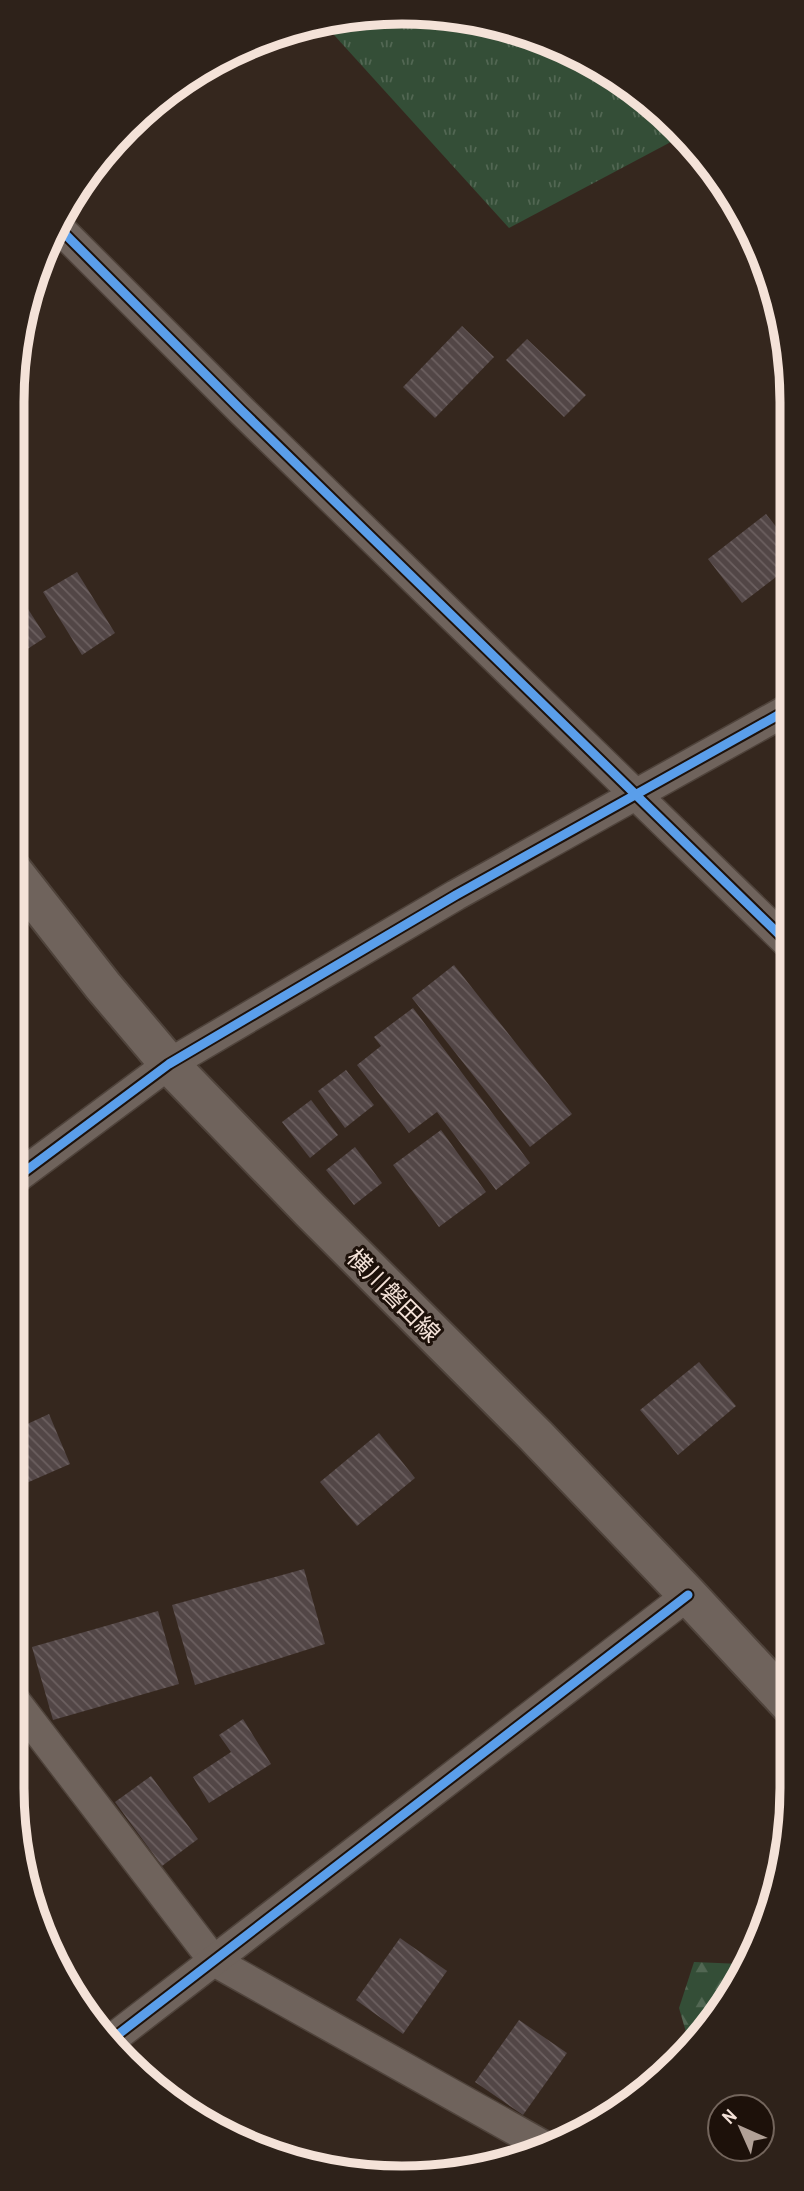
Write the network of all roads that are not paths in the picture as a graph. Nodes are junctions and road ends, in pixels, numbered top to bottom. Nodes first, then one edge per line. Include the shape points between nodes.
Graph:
1 (64, 233) edge
2 (780, 714) edge
3 (637, 794) junction
4 (24, 885) edge
5 (780, 935) edge
6 (169, 1064) junction
7 (24, 1172) edge
8 (688, 1595) junction
9 (780, 1694) edge
10 (24, 1713) edge
11 (214, 1961) junction
12 (116, 2036) edge
13 (536, 2142) edge

1 - 3 street
2 - 3 street
3 - 5 street
3 - 6 street
4 - 6 main road, 横川磐田線
6 - 7 street
6 - 8 main road, 横川磐田線
8 - 9 main road, 横川磐田線
8 - 11 street
10 - 11 street
11 - 12 street
11 - 13 street

